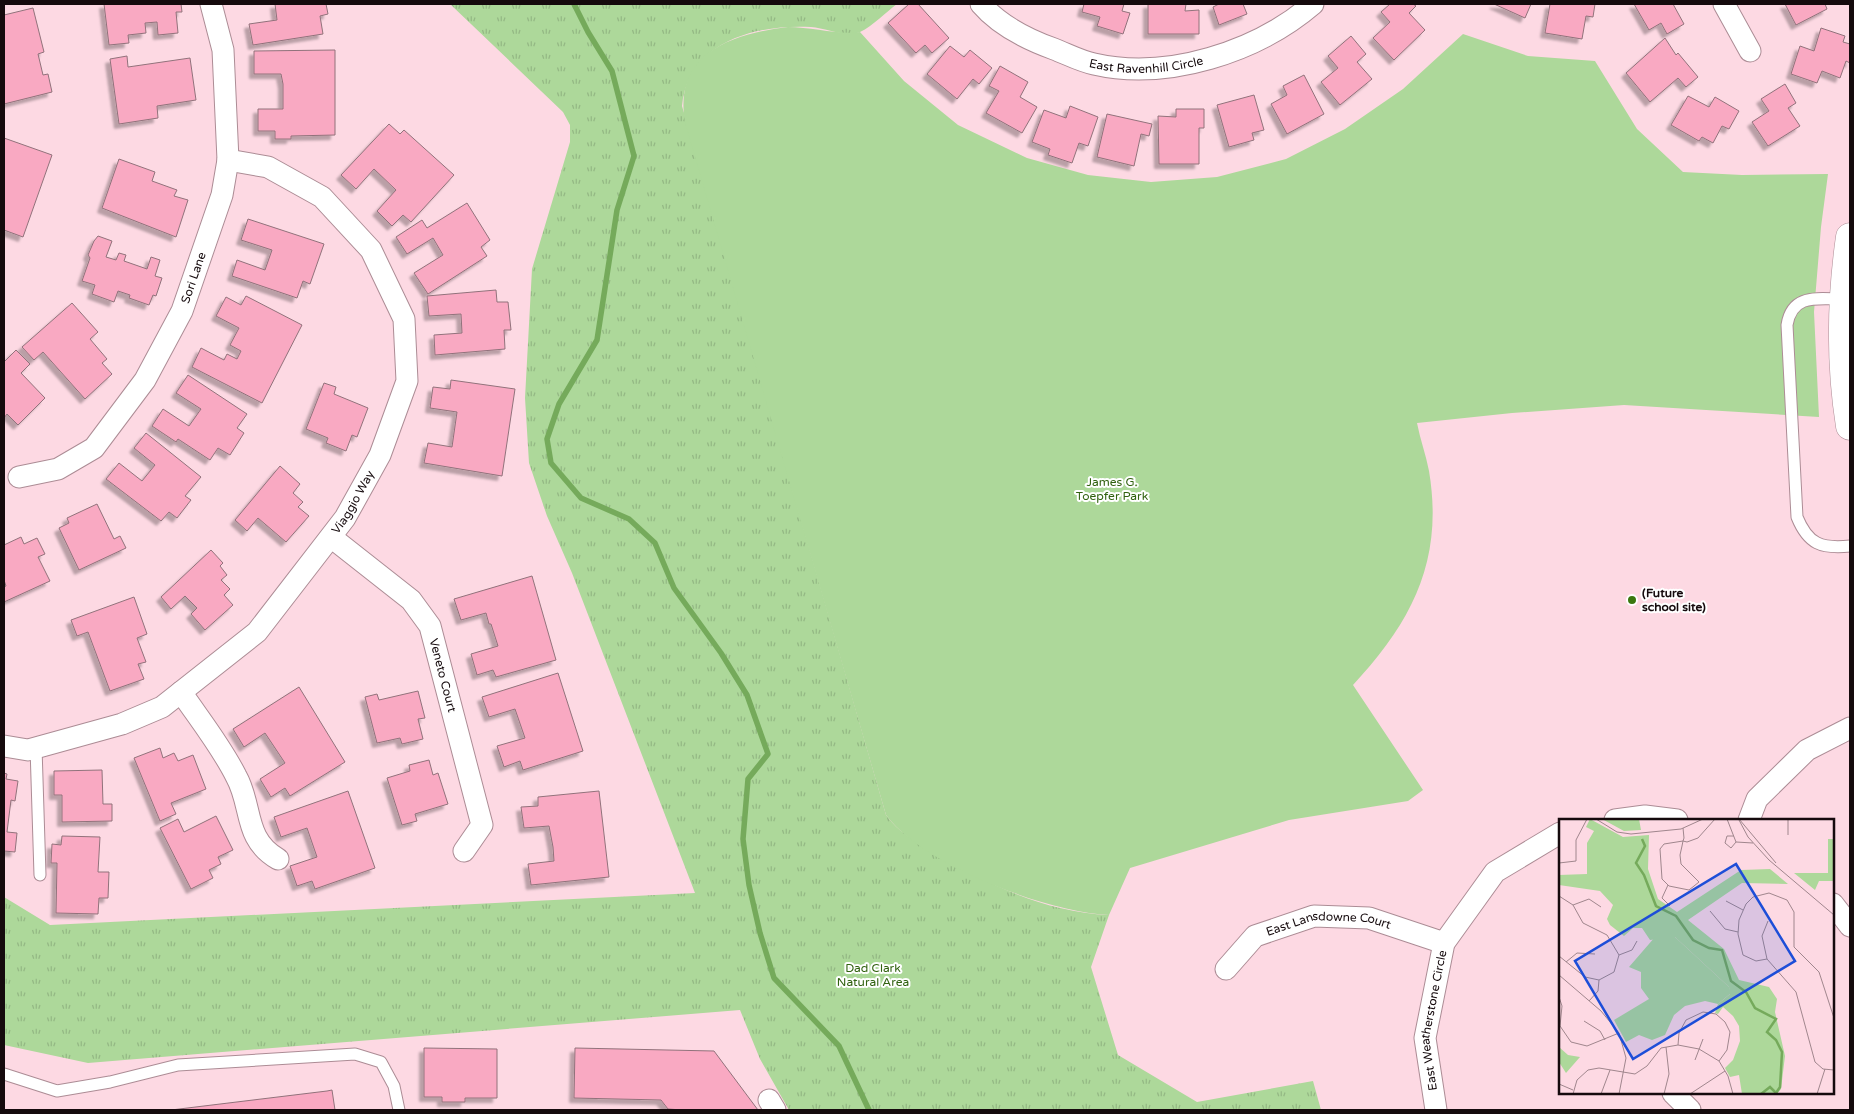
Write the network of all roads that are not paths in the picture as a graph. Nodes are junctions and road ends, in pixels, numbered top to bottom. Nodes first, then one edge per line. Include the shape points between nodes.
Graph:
1 (211, 4) edge
2 (981, 4) edge
3 (1314, 4) edge
4 (1724, 4) edge
5 (1750, 51) dead end
6 (228, 160) junction
7 (1850, 237) edge
8 (1845, 293) edge
9 (1850, 426) edge
10 (18, 477) dead end
11 (331, 537) junction
12 (1850, 546) edge
13 (180, 692) junction
14 (1850, 728) edge
15 (4, 746) edge
16 (36, 747) junction
17 (1622, 819) edge
18 (1669, 819) edge
19 (1749, 819) edge
20 (1559, 834) edge
21 (464, 851) dead end
22 (278, 859) dead end
23 (40, 875) dead end
24 (1834, 905) edge
25 (1850, 926) edge
26 (1444, 943) junction
27 (1226, 970) dead end
28 (4, 1074) edge
29 (1674, 1094) edge
30 (399, 1110) edge
31 (1436, 1110) edge
32 (1690, 1110) edge

1 - 6 street, Sori Lane via 223,50
2 - 3 street, East Ravenhill Circle via 1033,41 1094,64 1144,69 1210,60 1262,40
4 - 5 street
6 - 10 street, Sori Lane via 222,194 182,311 144,380 94,448 58,469
6 - 11 street, Viaggio Way via 268,167 322,197 370,250 404,319 407,381 380,455
7 - 8 street
8 - 9 street via 1844,390
8 - 12 lane via 1802,301 1792,308 1788,325 1796,517 1804,534 1815,542 1835,548
11 - 13 street, Viaggio Way via 257,632
11 - 21 street, Veneto Court via 412,600 430,626 482,826
13 - 16 street, Viaggio Way via 162,707 122,724
13 - 22 street via 238,779 248,821 257,840 267,853
14 - 19 street via 1807,750 1757,799
15 - 16 street, Viaggio Way via 28,750
16 - 23 lane
17 - 18 street via 1645,816
20 - 26 street, East Weatherstone Circle via 1495,872
24 - 25 street
26 - 27 street, East Lansdowne Court via 1370,918 1314,916 1255,936
26 - 31 street, East Weatherstone Circle via 1424,1038
28 - 30 lane via 58,1091 178,1065 355,1054 382,1062 394,1086
29 - 32 street

